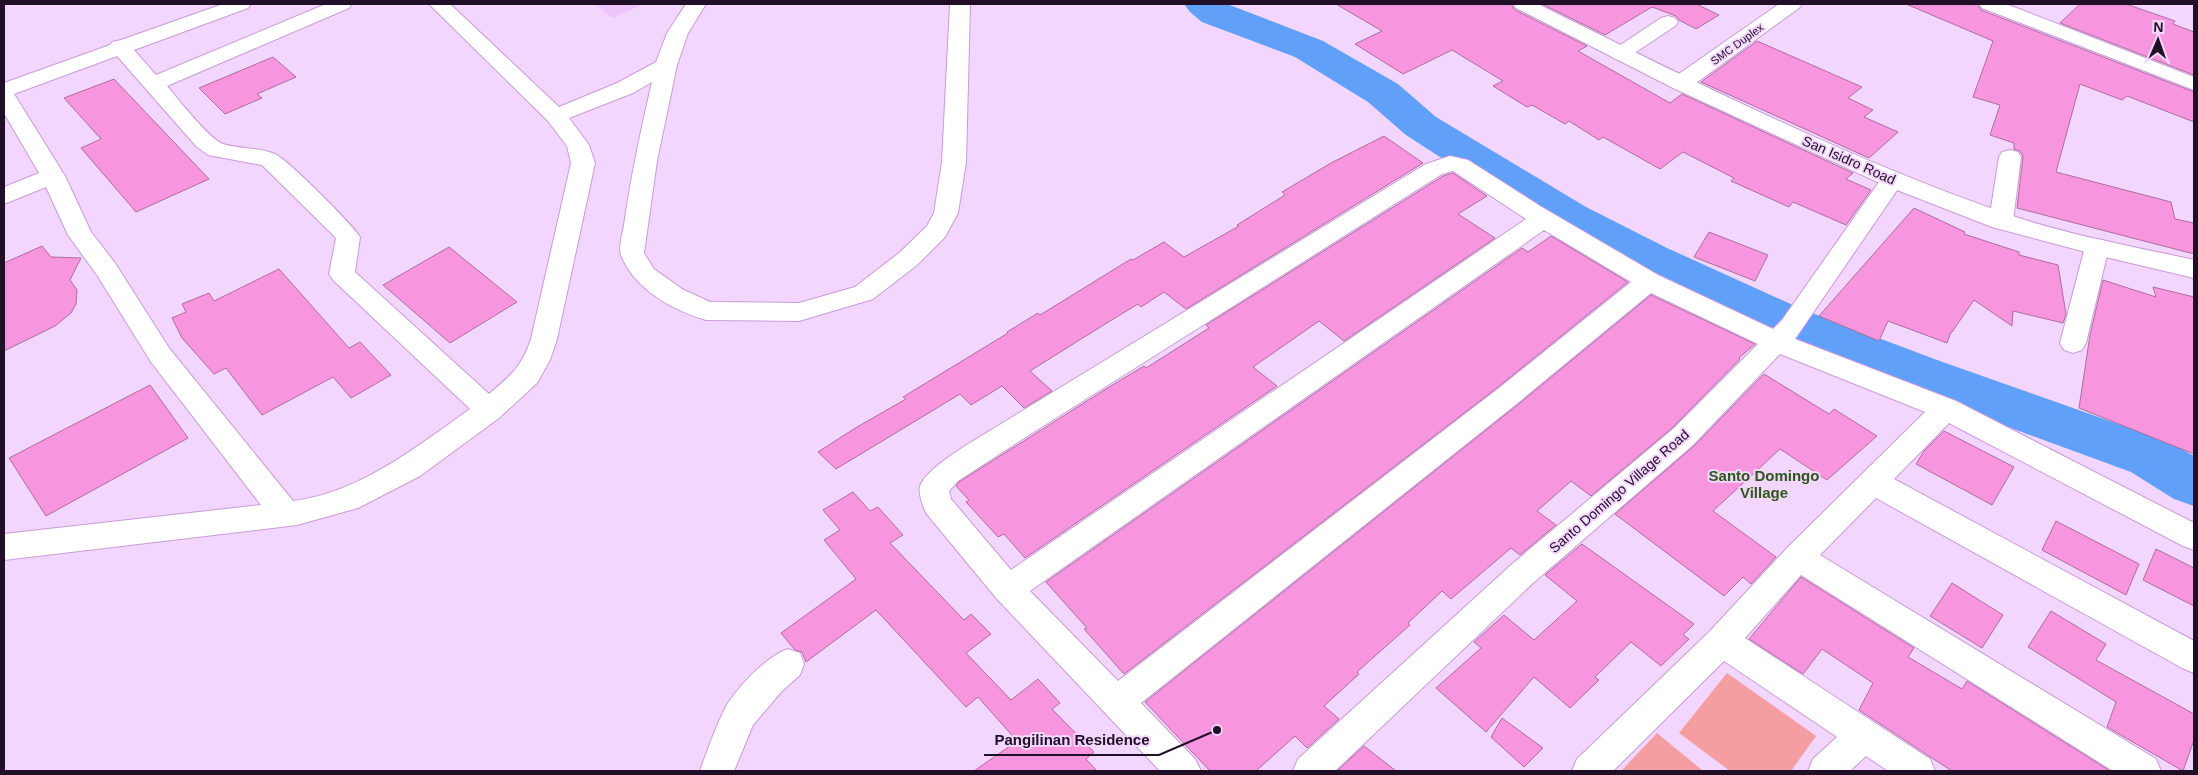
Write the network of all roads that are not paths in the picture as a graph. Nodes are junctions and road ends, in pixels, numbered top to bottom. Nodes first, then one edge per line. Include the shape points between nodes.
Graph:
1 (202, 4) edge
2 (241, 4) edge
3 (299, 4) edge
4 (342, 4) edge
5 (439, 4) edge
6 (696, 4) edge
7 (960, 4) edge
8 (1522, 4) edge
9 (1792, 4) edge
10 (1989, 4) edge
11 (1668, 22) dead end
12 (119, 46) junction
13 (1620, 54) junction
14 (666, 65) junction
15 (178, 74) junction
16 (4, 77) edge
17 (1681, 83) junction
18 (153, 84) junction
19 (2194, 84) edge
20 (4, 90) edge
21 (4, 95) edge
22 (556, 116) junction
23 (2010, 157) dead end
24 (53, 176) junction
25 (1892, 180) junction
26 (4, 196) edge
27 (1543, 219) junction
28 (2001, 221) junction
29 (2096, 247) junction
30 (2194, 269) edge
31 (1649, 281) junction
32 (1789, 328) junction
33 (2073, 342) dead end
34 (1946, 409) junction
35 (489, 410) junction
36 (1874, 482) junction
37 (286, 514) junction
38 (2194, 537) edge
39 (4, 546) edge
40 (1798, 557) junction
41 (1008, 589) junction
42 (1722, 641) junction
43 (2194, 658) edge
44 (788, 664) dead end
45 (1118, 702) junction
46 (1864, 735) junction
47 (717, 771) edge
48 (1183, 771) edge
49 (1310, 771) edge
50 (1589, 771) edge
51 (1825, 771) edge
52 (1918, 771) edge
53 (2144, 771) edge

1 - 16 street
2 - 12 street
3 - 15 street via 174,56
4 - 15 street
5 - 22 street
6 - 14 street via 674,37
7 - 14 street via 954,162 946,213 936,231 908,259 864,293 799,312 706,311 673,295 645,275 632,253 645,161
8 - 13 street, San Isidro Road
9 - 17 street, SMC Duplex
10 - 19 street
11 - 13 street
12 - 18 street
12 - 20 street
13 - 17 street, San Isidro Road
14 - 22 street via 618,92
15 - 18 street
17 - 25 street, San Isidro Road
18 - 35 street via 204,141 216,150 255,154 270,160 342,229 348,237 342,274
21 - 24 street
22 - 35 street via 578,145 583,163 549,320 537,360 527,376
23 - 28 street
24 - 26 street
24 - 37 street via 80,235 106,269 160,355
25 - 28 street, San Isidro Road
25 - 32 street, Santo Domingo Village Road
27 - 31 street
27 - 41 street
27 - 41 street via 1460,165 1443,164 948,473 934,488 938,504
28 - 29 street, San Isidro Road
29 - 30 street, San Isidro Road
29 - 33 street
31 - 32 street
31 - 45 street
32 - 34 street
32 - 49 street, Santo Domingo Village Road via 1683,437 1522,574
34 - 36 street
34 - 38 street
35 - 37 street via 410,468 347,499
36 - 40 street
36 - 43 street
37 - 39 street
40 - 42 street
40 - 53 street
41 - 45 street
42 - 46 street
42 - 50 street
44 - 47 street via 740,715
45 - 48 street
46 - 51 street
46 - 52 street

